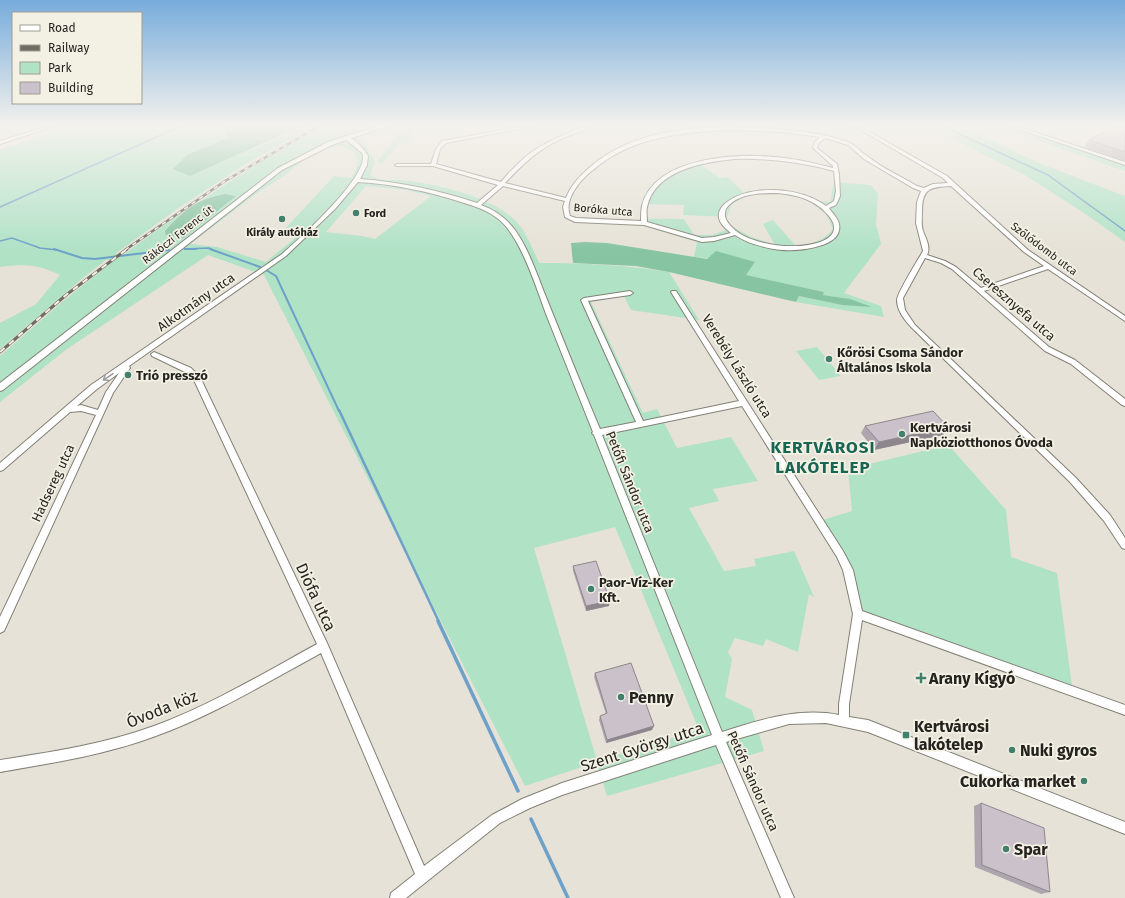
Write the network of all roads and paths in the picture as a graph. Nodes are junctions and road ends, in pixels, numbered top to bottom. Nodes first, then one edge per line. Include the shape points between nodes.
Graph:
1 (282, 168) edge
2 (364, 168) edge
3 (444, 168) edge
4 (516, 168) edge
5 (592, 168) edge
6 (687, 168) edge
7 (827, 168) edge
8 (883, 168) edge
9 (931, 168) edge
10 (836, 170) joint
11 (357, 180) junction
12 (502, 184) junction
13 (954, 184) junction
14 (923, 190) junction
15 (568, 200) junction
16 (478, 206) junction
17 (824, 208) junction
18 (644, 223) junction
19 (736, 233) junction
20 (925, 256) junction
21 (1049, 266) junction
22 (981, 290) junction
23 (674, 292) dead end
24 (630, 293) dead end
25 (1125, 319) edge
26 (154, 354) dead end
27 (140, 356) junction
28 (0, 388) edge
29 (745, 403) junction
30 (1125, 403) edge
31 (69, 408) junction
32 (100, 413) junction
33 (641, 424) junction
34 (596, 433) junction
35 (0, 468) edge
36 (1125, 545) edge
37 (858, 614) junction
38 (0, 628) edge
39 (323, 646) junction
40 (1125, 710) edge
41 (844, 720) junction
42 (719, 739) junction
43 (0, 766) edge
44 (1125, 828) edge
45 (422, 876) junction
46 (396, 898) edge
47 (788, 898) edge

1 - 28 main road, Rákóczi Ferenc út
2 - 11 street, Alkotmány utca
3 - 12 street
4 - 12 street
5 - 15 street, Boróka utca via 574,187
6 - 18 street via 668,176 654,189 645,206
7 - 10 street
8 - 14 street, Boróka utca
9 - 13 street, Szőlődomb utca
10 - 17 street via 836,201
11 - 16 street, Petőfi Sándor utca via 418,187
11 - 27 street, Alkotmány utca via 310,232 290,250
12 - 15 street
12 - 16 street
13 - 14 street
13 - 21 street, Szőlődomb utca via 1015,242
14 - 20 street via 919,208 920,228 926,246
15 - 18 street, Boróka utca via 566,215 571,219
16 - 34 street, Petőfi Sándor utca via 505,221 519,241
17 - 19 street via 835,218 836,232 826,241 813,246 774,247 753,242
17 - 19 street via 788,193 765,191 740,195 727,202 722,213 724,222
18 - 19 street, Boróka utca via 702,240
20 - 22 street, Cseresznyefa utca via 949,265
20 - 36 street via 900,298 903,312 913,326 1073,480 1107,518
21 - 22 street
21 - 25 street, Szőlődomb utca
22 - 30 street, Cseresznyefa utca via 1047,349 1073,362
23 - 29 street, Verebély László utca
24 - 33 street via 584,300
26 - 39 street, Diófa utca via 188,370 196,377
27 -> 31 street, Alkotmány utca via 100,382
27 - 32 street, Hadsereg utca via 125,369
29 - 33 street
29 - 37 street, Verebély László utca via 840,554 848,570
31 - 32 street
31 - 35 street, Alkotmány utca
32 - 38 street, Hadsereg utca
33 - 34 street
34 - 42 street, Petőfi Sándor utca
37 - 40 street
37 - 41 street, Verebély László utca via 844,704
39 - 43 street, Óvoda köz via 173,724 108,746
39 - 45 street, Diófa utca
41 - 42 street, Szent György utca via 809,717 789,719
41 - 44 street, Szent György utca via 875,729
42 - 45 street, Szent György utca via 526,803 496,819
42 - 47 street, Petőfi Sándor utca
45 - 46 street, Szent György utca

